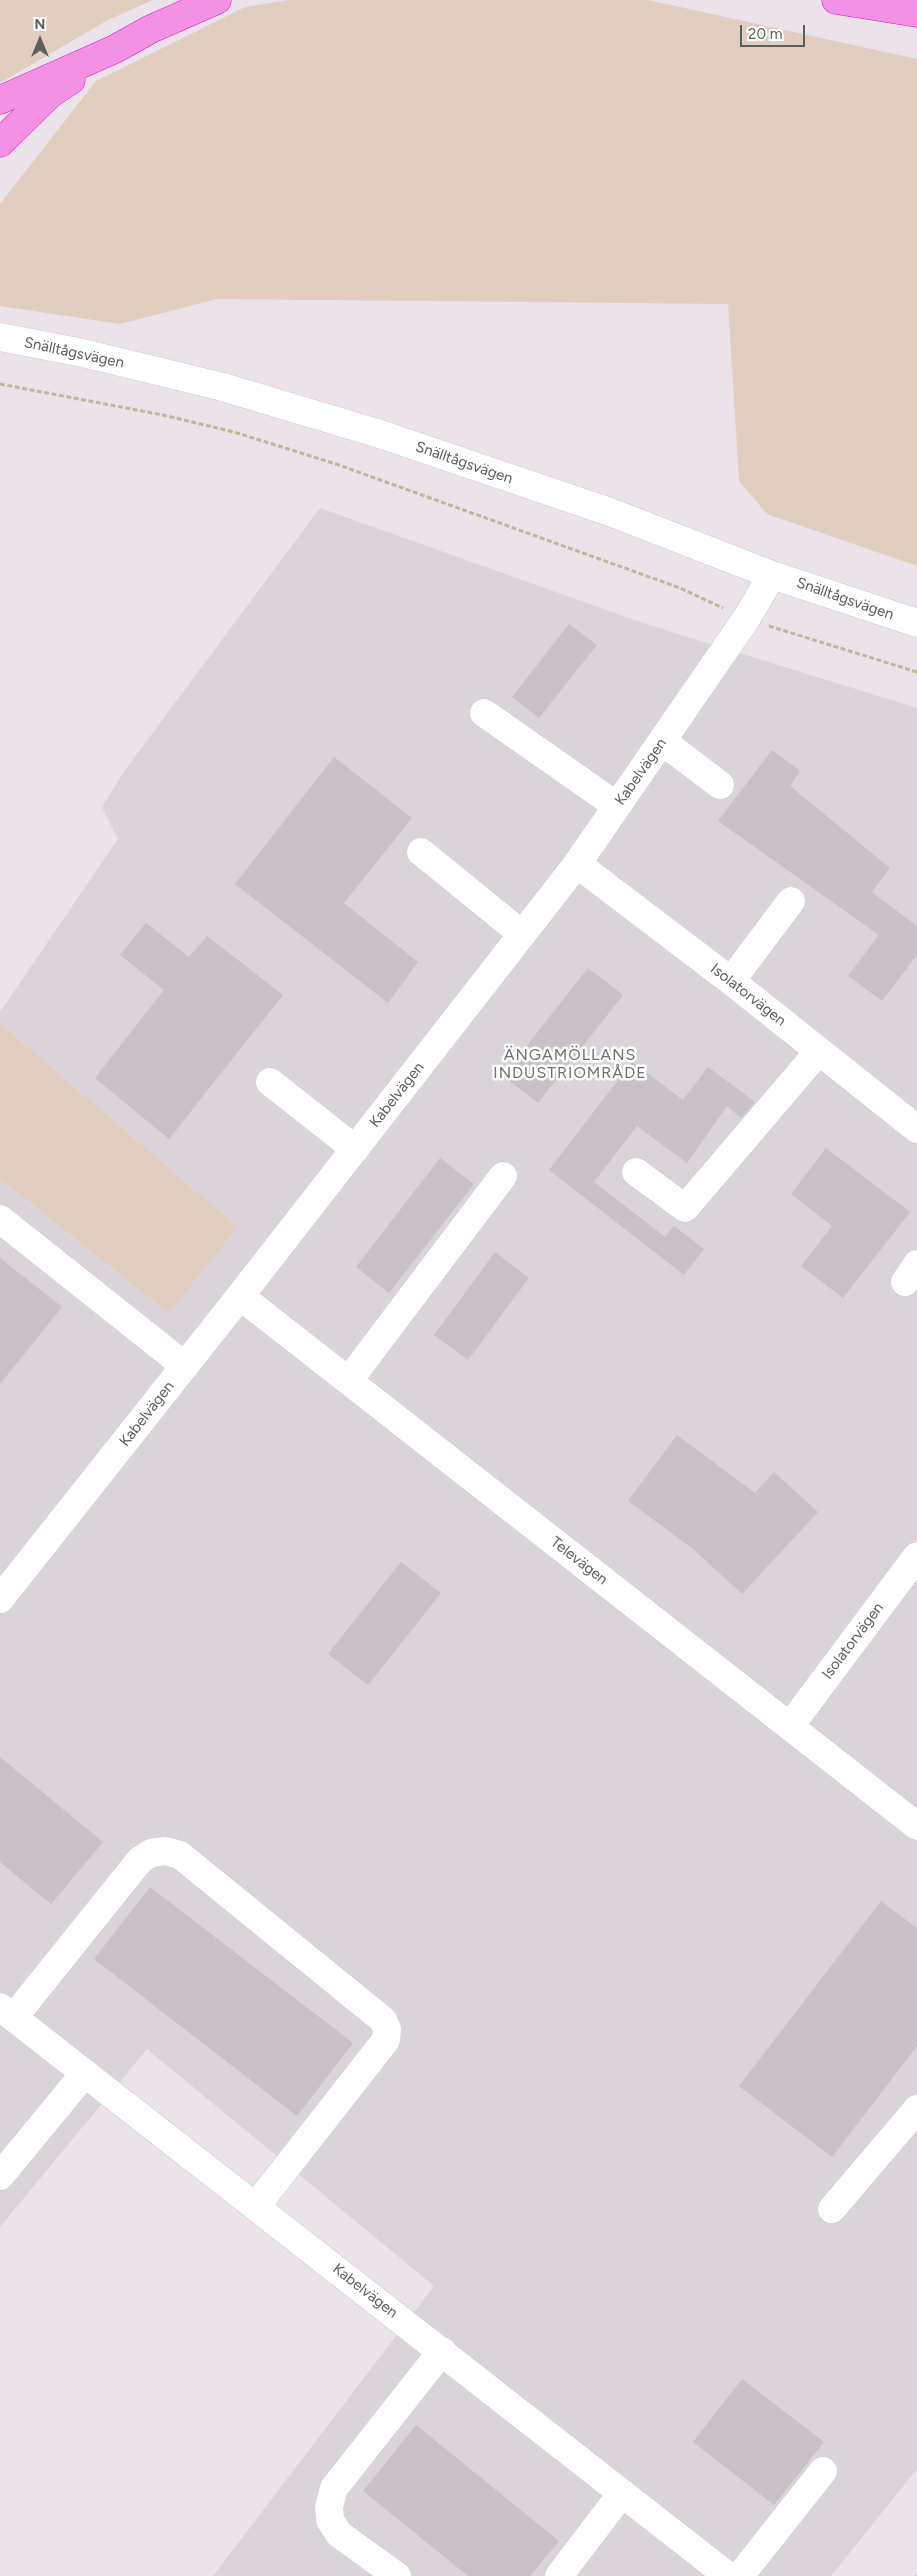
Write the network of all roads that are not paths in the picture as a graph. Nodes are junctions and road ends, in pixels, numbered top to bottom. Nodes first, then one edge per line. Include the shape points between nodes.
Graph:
1 (217, 0) edge
2 (836, 0) edge
3 (892, 0) edge
4 (917, 7) edge
5 (917, 13) edge
6 (115, 49) junction
7 (0, 100) edge
8 (0, 143) edge
9 (0, 337) edge
10 (772, 575) junction
11 (917, 624) edge
12 (484, 713) dead end
13 (662, 740) junction
14 (720, 786) dead end
15 (617, 806) junction
16 (420, 852) dead end
17 (577, 864) junction
18 (791, 902) dead end
19 (522, 934) junction
20 (731, 981) junction
21 (819, 1051) junction
22 (270, 1082) dead end
23 (917, 1128) edge
24 (355, 1149) junction
25 (636, 1172) dead end
26 (503, 1176) dead end
27 (0, 1219) edge
28 (240, 1296) junction
29 (185, 1366) junction
30 (349, 1380) junction
31 (917, 1556) edge
32 (0, 1599) edge
33 (790, 1726) junction
34 (917, 1826) edge
35 (7, 2012) edge
36 (86, 2073) junction
37 (917, 2109) edge
38 (0, 2176) edge
39 (256, 2206) junction
40 (832, 2209) dead end
41 (442, 2351) junction
42 (823, 2471) dead end
43 (622, 2492) junction
44 (397, 2576) edge
45 (559, 2576) edge
46 (728, 2576) edge
47 (740, 2576) edge

1 - 6 highway
2 - 5 highway
3 - 4 highway
6 - 7 highway
6 - 8 highway via 50,94
9 - 10 street, Snälltågsvägen via 83,353 223,387 380,434 610,512
10 - 11 street, Snälltågsvägen
10 - 13 street, Kabelvägen via 746,619
12 - 15 street
13 - 14 street
13 - 15 street, Kabelvägen
15 - 17 street, Kabelvägen
16 - 19 street
17 - 19 street, Kabelvägen
17 - 20 street, Isolatorvägen
18 - 20 street
19 - 24 street, Kabelvägen
20 - 21 street, Isolatorvägen
21 - 23 street, Isolatorvägen
21 - 25 street via 685,1208
22 - 24 street
24 - 28 street, Kabelvägen
26 - 30 street
27 - 29 street
28 - 29 street, Kabelvägen
28 - 30 street, Televägen
29 - 32 street, Kabelvägen
30 - 33 street, Televägen
31 - 33 street, Isolatorvägen
33 - 34 street, Televägen
35 - 36 street, Kabelvägen
35 - 39 street via 140,1860 151,1853 166,1851 180,1855 383,2020 386,2029 386,2040
36 - 38 street
36 - 39 street, Kabelvägen
37 - 40 street
39 - 41 street, Kabelvägen
41 - 43 street, Kabelvägen
41 - 44 street via 334,2488 329,2506 330,2520 339,2534
42 - 47 street
43 - 45 street
43 - 46 street, Kabelvägen

